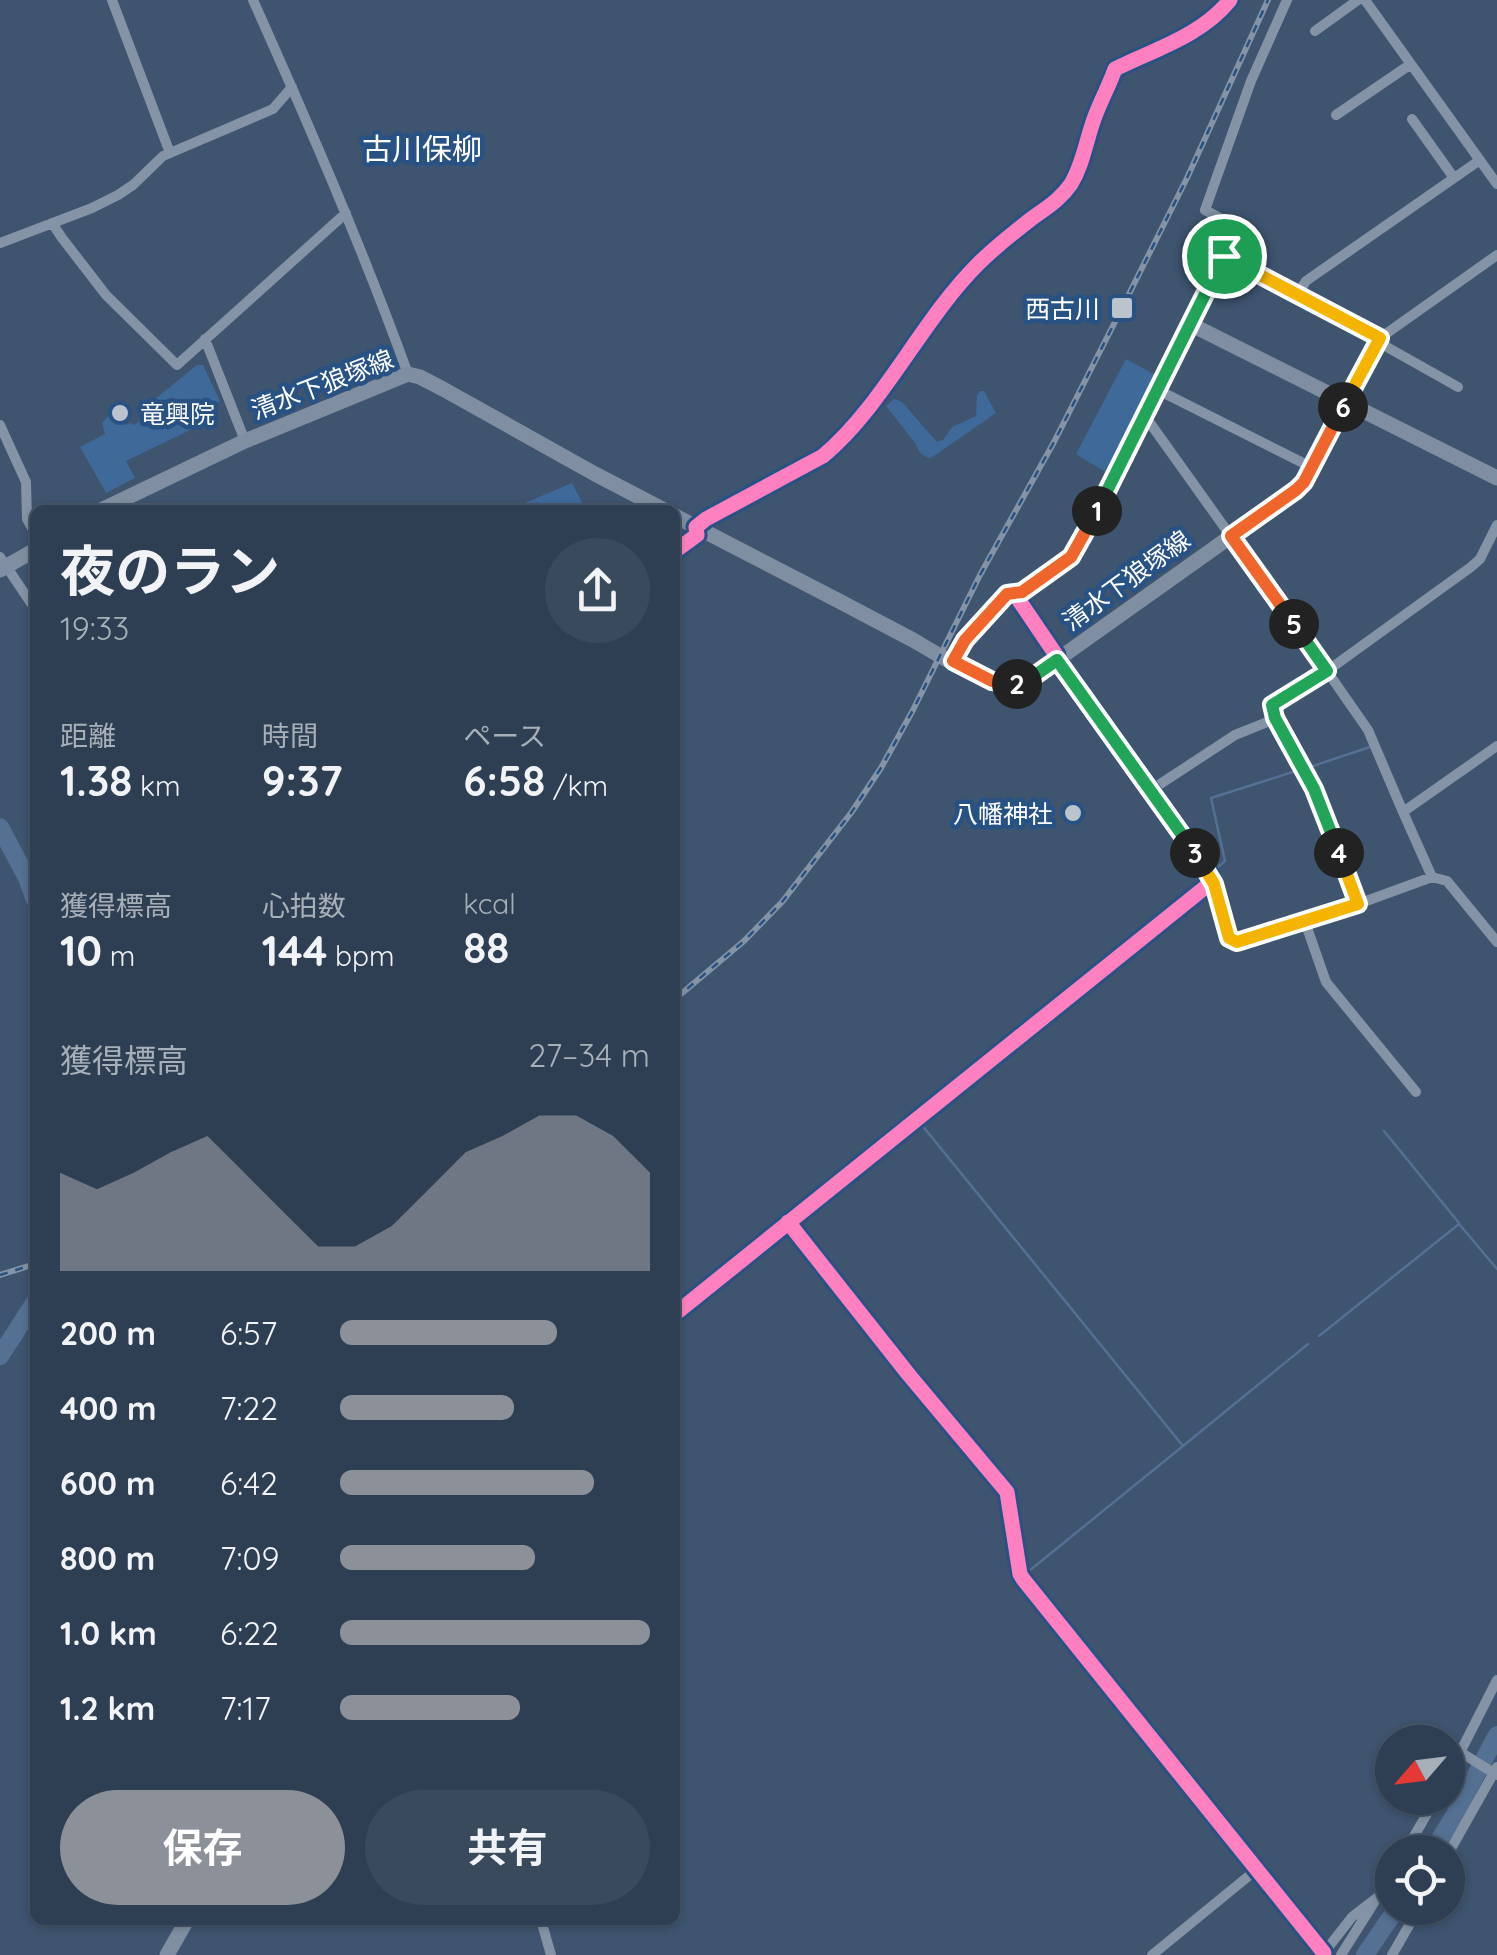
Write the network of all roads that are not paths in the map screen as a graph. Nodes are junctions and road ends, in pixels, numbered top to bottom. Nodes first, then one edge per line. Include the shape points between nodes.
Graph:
1 (112, 0) edge
2 (253, 0) edge
3 (1230, 0) edge
4 (1287, 0) edge
5 (1362, 0) edge
6 (1315, 31) dead end
7 (1411, 64) junction
8 (292, 87) junction
9 (1336, 116) dead end
10 (1412, 119) dead end
11 (170, 153) junction
12 (1480, 160) junction
13 (1454, 178) junction
14 (1497, 184) edge
15 (346, 212) junction
16 (52, 222) junction
17 (0, 242) edge
18 (1497, 255) edge
19 (1224, 256) junction
20 (1297, 295) junction
21 (1190, 324) junction
22 (204, 339) junction
23 (1379, 340) junction
24 (408, 374) junction
25 (1458, 386) dead end
26 (1158, 390) junction
27 (1346, 402) junction
28 (1145, 416) junction
29 (0, 425) edge
30 (245, 441) junction
31 (1313, 468) junction
32 (1497, 478) edge
33 (111, 505) edge
34 (655, 505) edge
35 (680, 519) edge
36 (30, 524) edge
37 (1497, 525) edge
38 (696, 527) junction
39 (1231, 536) junction
40 (680, 547) edge
41 (30, 552) edge
42 (2, 564) edge
43 (1014, 593) junction
44 (30, 602) edge
45 (1057, 660) junction
46 (953, 661) junction
47 (1327, 671) junction
48 (1275, 718) junction
49 (1497, 746) edge
50 (1151, 790) junction
51 (1403, 812) junction
52 (1432, 876) junction
53 (1209, 878) junction
54 (1358, 904) junction
55 (1304, 922) junction
56 (1497, 942) edge
57 (1416, 1092) dead end
58 (788, 1222) junction
59 (680, 1310) edge
60 (1497, 1680) edge
61 (1465, 1747) edge
62 (1465, 1755) edge
63 (1494, 1772) edge
64 (1459, 1835) edge
65 (1256, 1870) junction
66 (1375, 1899) edge
67 (1375, 1902) edge
68 (184, 1925) edge
69 (542, 1925) edge
70 (1409, 1925) edge
71 (1323, 1954) edge
72 (167, 1955) edge
73 (551, 1955) edge
74 (1152, 1955) edge
75 (1341, 1955) edge
76 (1392, 1955) edge

1 - 11 street
2 - 8 street
3 - 38 street via 1200,27 1115,69 1080,167 1060,198 978,264 832,449
4 - 19 street via 1205,210 1238,228
5 - 6 street
5 - 7 street
7 - 9 street
7 - 12 street
8 - 11 street via 273,109
8 - 15 street
10 - 13 street
11 - 16 street via 118,195
12 - 13 street
12 - 14 street
13 - 20 street via 1306,281
15 - 22 street
15 - 24 street
16 - 17 street
16 - 22 street via 106,295 176,365
18 - 23 street
19 - 20 street
19 - 21 street
20 - 23 street
21 - 26 street
21 - 27 main road
22 - 30 street
23 - 25 street
23 - 27 street
24 - 30 main road, 清水下狼塚線
24 - 34 main road, 清水下狼塚線
26 - 28 street
26 - 31 street
27 - 31 main road, 清水下狼塚線
27 - 32 main road
28 - 39 street
28 - 43 street via 1077,549
29 - 36 street via 26,482
30 - 33 main road, 清水下狼塚線
31 - 39 main road, 清水下狼塚線 via 1296,490
35 - 38 main road, 清水下狼塚線
37 - 47 street via 1472,566
38 - 40 street via 697,535
38 - 46 main road, 清水下狼塚線
39 - 45 main road, 清水下狼塚線
39 - 47 street
41 - 42 main road
42 - 44 street
43 - 45 street
43 - 46 street via 965,640
45 - 46 main road, 清水下狼塚線 via 1011,684
45 - 50 main road
47 - 48 street via 1272,705
47 - 51 street via 1368,730
48 - 50 street via 1235,735
48 - 54 street via 1314,789
49 - 51 street
50 - 53 main road
51 - 52 street
52 - 54 street
52 - 56 street via 1447,882
53 - 55 street via 1233,942
53 - 58 main road
54 - 55 street
55 - 57 street via 1326,982
58 - 59 main road
58 - 65 street via 1007,1492 1023,1579
60 - 61 street
62 - 63 street
63 - 64 street
65 - 71 street
65 - 74 street
66 - 71 street
67 - 75 street
68 - 72 main road
69 - 73 street
70 - 76 street

